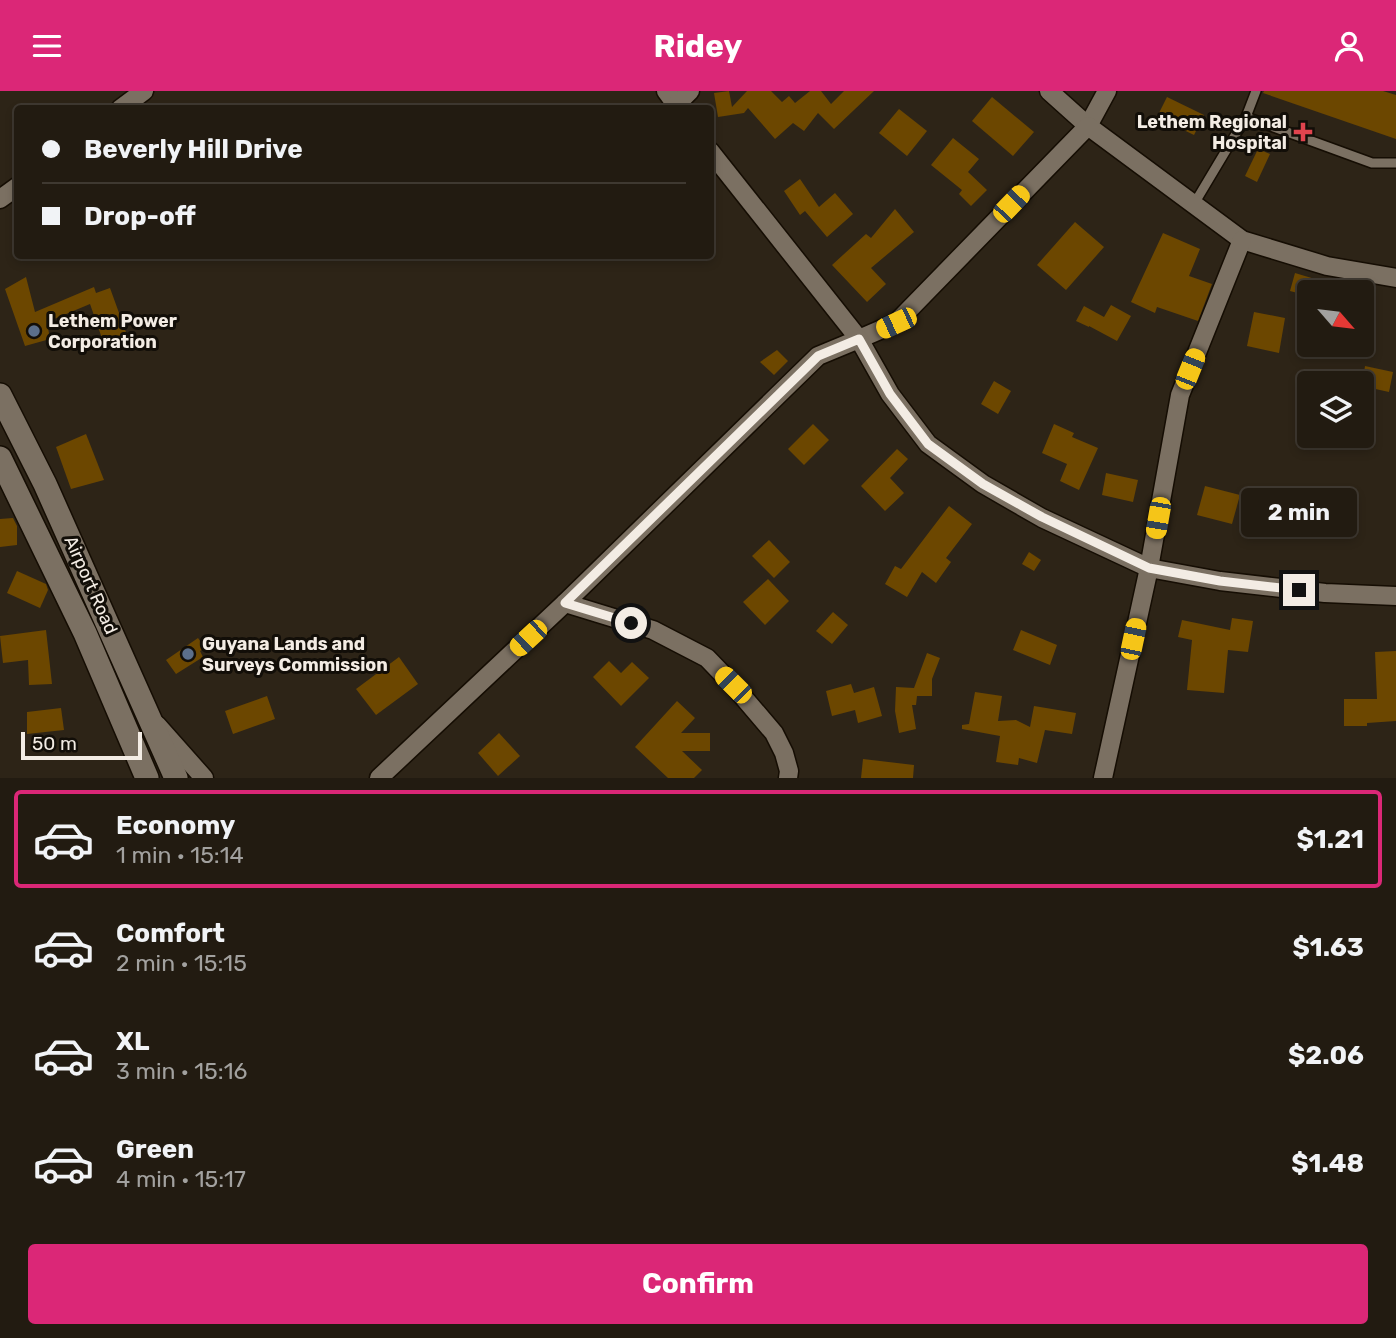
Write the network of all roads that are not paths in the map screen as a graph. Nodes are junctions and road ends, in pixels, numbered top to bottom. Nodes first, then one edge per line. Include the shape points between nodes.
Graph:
1 (144, 91) edge
2 (690, 91) edge
3 (1049, 91) edge
4 (1107, 91) edge
5 (1256, 91) edge
6 (674, 101) edge
7 (125, 105) edge
8 (1246, 117) junction
9 (1088, 126) junction
10 (714, 156) edge
11 (1396, 163) edge
12 (1194, 204) junction
13 (1242, 240) junction
14 (1396, 278) edge
15 (859, 339) junction
16 (0, 395) edge
17 (0, 458) edge
18 (1149, 568) junction
19 (1396, 596) edge
20 (565, 603) junction
21 (108, 623) junction
22 (85, 633) junction
23 (148, 714) junction
24 (147, 778) edge
25 (176, 778) edge
26 (204, 778) edge
27 (379, 778) edge
28 (788, 778) edge
29 (1103, 778) edge

1 - 7 street
2 - 6 street
3 - 9 street
4 - 9 street
5 - 8 lane
8 - 11 lane via 1372,163
8 - 12 lane
9 - 12 street
9 - 15 street via 896,323
10 - 15 street
12 - 13 street
13 - 14 street via 1327,267
13 - 18 street via 1180,395
15 - 18 street via 890,394 928,444 983,484
15 - 20 street via 818,356
16 - 21 street, Airport Road
17 - 22 street, Airport Road
18 - 19 street via 1325,593
18 - 29 street
20 - 27 street
20 - 28 street via 653,629 707,658 774,733 784,753
21 - 22 street
21 - 23 street, Airport Road
22 - 24 street, Airport Road
23 - 25 street, Airport Road
23 - 26 street

